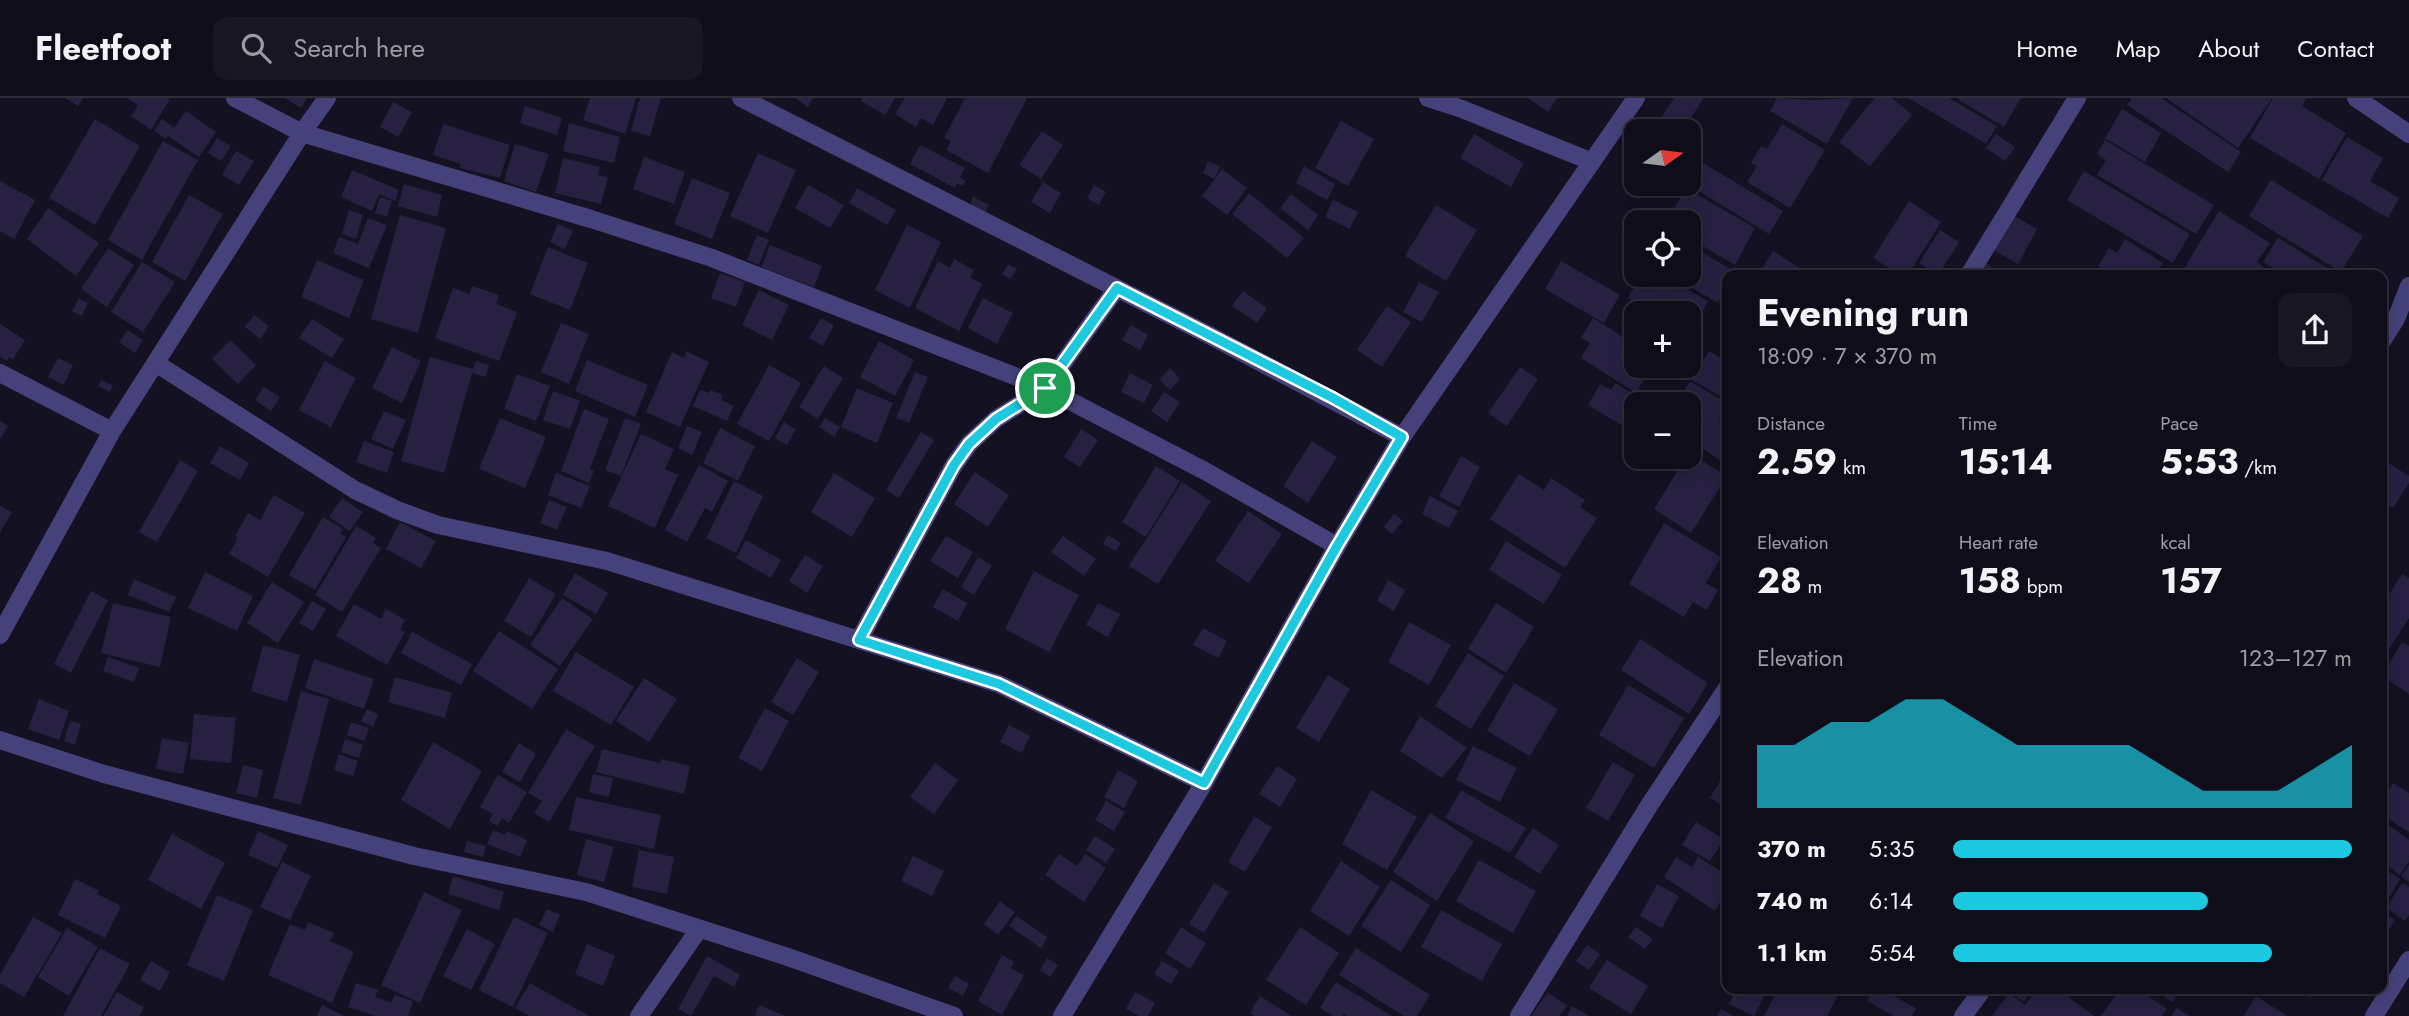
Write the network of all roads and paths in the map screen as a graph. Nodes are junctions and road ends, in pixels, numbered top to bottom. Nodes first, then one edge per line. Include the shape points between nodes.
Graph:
1 (235, 98) edge
2 (327, 98) edge
3 (741, 98) edge
4 (1428, 98) edge
5 (1636, 98) edge
6 (2077, 98) edge
7 (2356, 98) edge
8 (302, 133) junction
9 (2409, 134) edge
10 (1590, 162) junction
11 (1972, 270) edge
12 (2409, 286) edge
13 (1117, 288) junction
14 (2387, 333) edge
15 (157, 364) junction
16 (0, 373) edge
17 (1045, 388) junction
18 (112, 431) junction
19 (1402, 437) junction
20 (1337, 546) junction
21 (1, 629) edge
22 (859, 640) junction
23 (1722, 696) edge
24 (0, 740) edge
25 (1204, 783) junction
26 (699, 929) junction
27 (2409, 960) edge
28 (1979, 994) edge
29 (639, 1016) edge
30 (954, 1016) edge
31 (1062, 1016) edge
32 (1519, 1016) edge
33 (1963, 1016) edge
34 (2374, 1016) edge

1 - 8 street
2 - 8 street
3 - 13 street
4 - 10 street
5 - 10 street
6 - 11 street
7 - 9 street
8 - 15 street
8 - 17 street via 712,258
10 - 19 street
12 - 14 street
13 - 17 street
13 - 19 street
15 - 18 street
15 - 22 street via 355,490 397,510 438,526 607,561
16 - 18 street
17 - 20 street
17 - 22 street via 996,419 969,444
18 - 21 street
19 - 20 street
20 - 25 street
22 - 25 street via 999,684
23 - 32 street
24 - 26 street via 117,778 414,856 586,892
25 - 31 street
26 - 29 street
26 - 30 street
27 - 34 street
28 - 33 street

